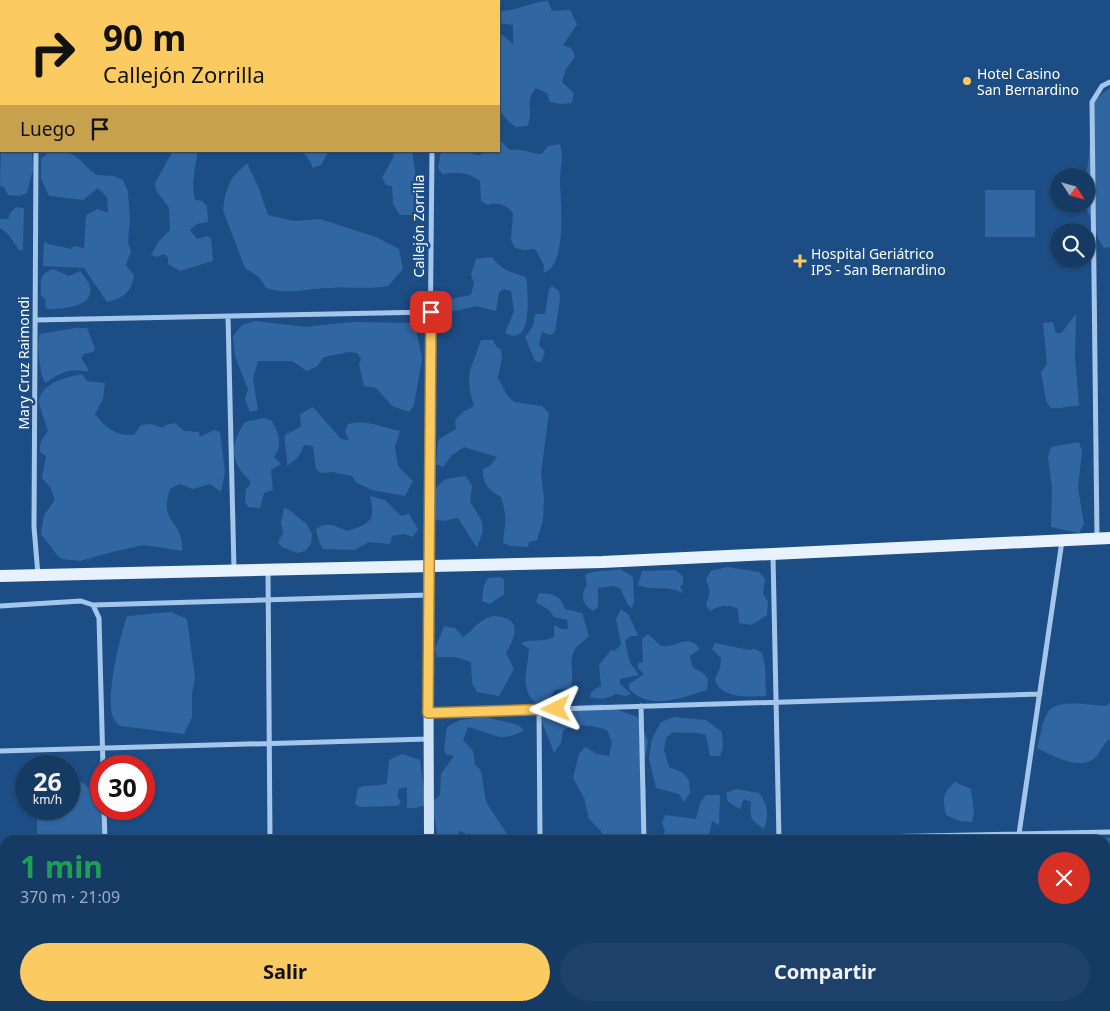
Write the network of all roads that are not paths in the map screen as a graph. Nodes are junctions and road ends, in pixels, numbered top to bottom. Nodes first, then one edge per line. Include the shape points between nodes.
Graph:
1 (1110, 82) edge
2 (36, 152) edge
3 (432, 152) edge
4 (431, 312) junction
5 (228, 316) junction
6 (35, 320) junction
7 (1104, 539) edge
8 (1062, 541) junction
9 (774, 555) junction
10 (428, 566) junction
11 (234, 570) junction
12 (268, 570) junction
13 (38, 575) junction
14 (0, 576) edge
15 (428, 595) junction
16 (270, 599) junction
17 (93, 605) junction
18 (0, 606) edge
19 (1040, 694) junction
20 (777, 703) junction
21 (641, 706) junction
22 (539, 709) junction
23 (428, 713) junction
24 (428, 739) junction
25 (270, 745) junction
26 (102, 748) junction
27 (0, 751) edge
28 (102, 755) edge
29 (104, 820) edge
30 (1110, 832) edge
31 (1081, 833) joint
32 (1019, 834) junction
33 (105, 835) edge
34 (270, 835) edge
35 (429, 835) edge
36 (540, 835) edge
37 (644, 835) edge
38 (779, 835) edge
39 (979, 835) edge

1 - 7 street via 1102,86 1092,102
2 - 6 street, Mary Cruz Raimondi
3 - 4 street, Callejón Zorrilla
4 - 5 street
4 - 10 street, Callejón Zorrilla
5 - 6 street
5 - 11 street
6 - 13 street, Mary Cruz Raimondi via 34,527
7 - 8 main road
8 - 9 main road
8 - 19 street
9 - 10 main road
9 - 20 street
10 - 12 main road
10 - 15 street, Callejón Zorrilla
11 - 12 main road
11 - 13 main road
12 - 16 street
13 - 14 main road
15 - 16 street
15 - 23 street, Callejón Zorrilla
16 - 17 street
16 - 25 street
17 - 18 street via 81,600
17 - 26 street via 99,618
19 - 20 street
19 - 32 street
20 - 21 street
20 - 38 street
21 - 22 street
21 - 37 street
22 - 23 street
22 - 36 street
23 - 24 street, Callejón Zorrilla
24 - 25 street
24 - 35 street, Callejón Zorrilla
25 - 26 street
25 - 34 street
26 - 27 street
26 - 28 street
29 - 33 street
30 - 31 street
31 - 32 street
32 - 39 street

